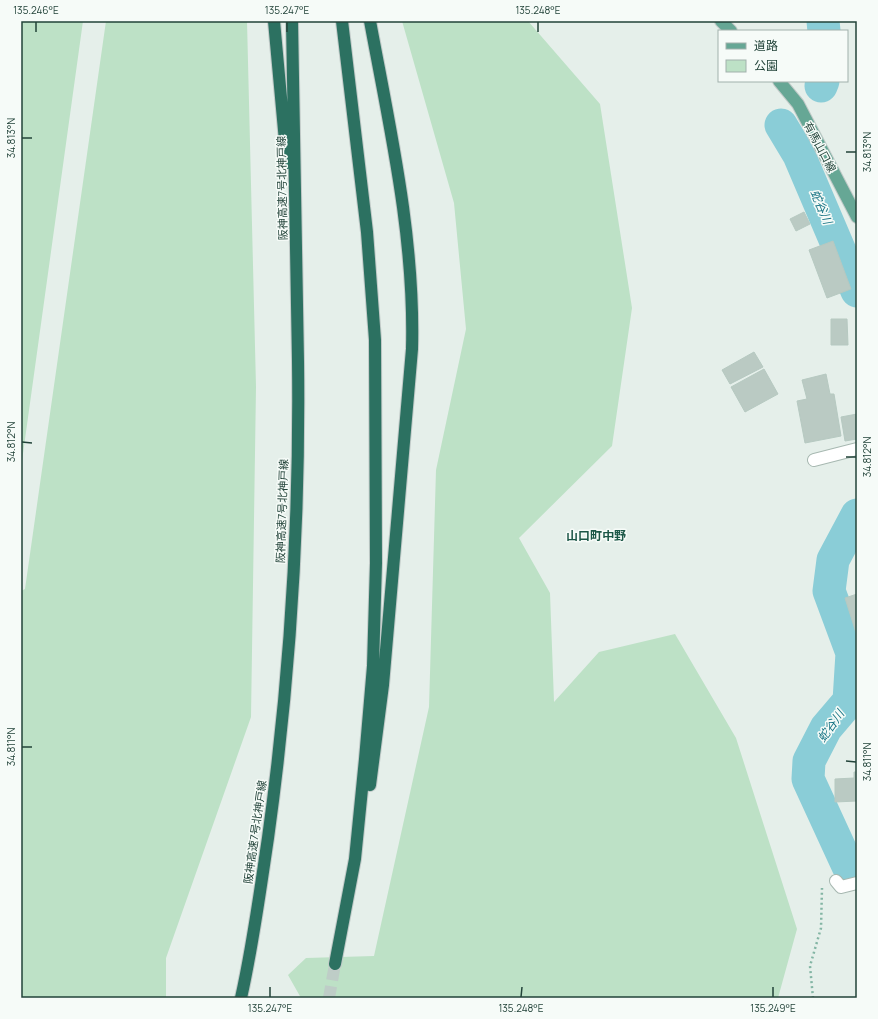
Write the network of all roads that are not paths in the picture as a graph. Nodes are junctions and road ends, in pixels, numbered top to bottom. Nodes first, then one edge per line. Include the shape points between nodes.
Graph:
1 (274, 21) edge
2 (292, 21) edge
3 (342, 21) edge
4 (370, 21) edge
5 (721, 21) edge
6 (730, 30) edge
7 (780, 82) edge
8 (857, 217) edge
9 (297, 272) junction
10 (857, 449) edge
11 (814, 460) dead end
12 (355, 858) junction
13 (836, 881) road end
14 (857, 883) edge
15 (335, 964) tunnel mouth
16 (241, 998) edge

1 - 9 highway
2 - 9 highway, 阪神高速7号北神戸線
3 - 12 highway via 367,232 375,340 377,440 373,666
4 - 12 highway via 401,191 412,319 383,685 372,772
5 - 6 main road
7 - 8 main road, 有馬山口線 via 798,104
9 - 16 highway, 阪神高速7号北神戸線 via 297,450 291,621 274,796
10 - 11 street
12 - 15 highway
13 - 14 street via 841,887

